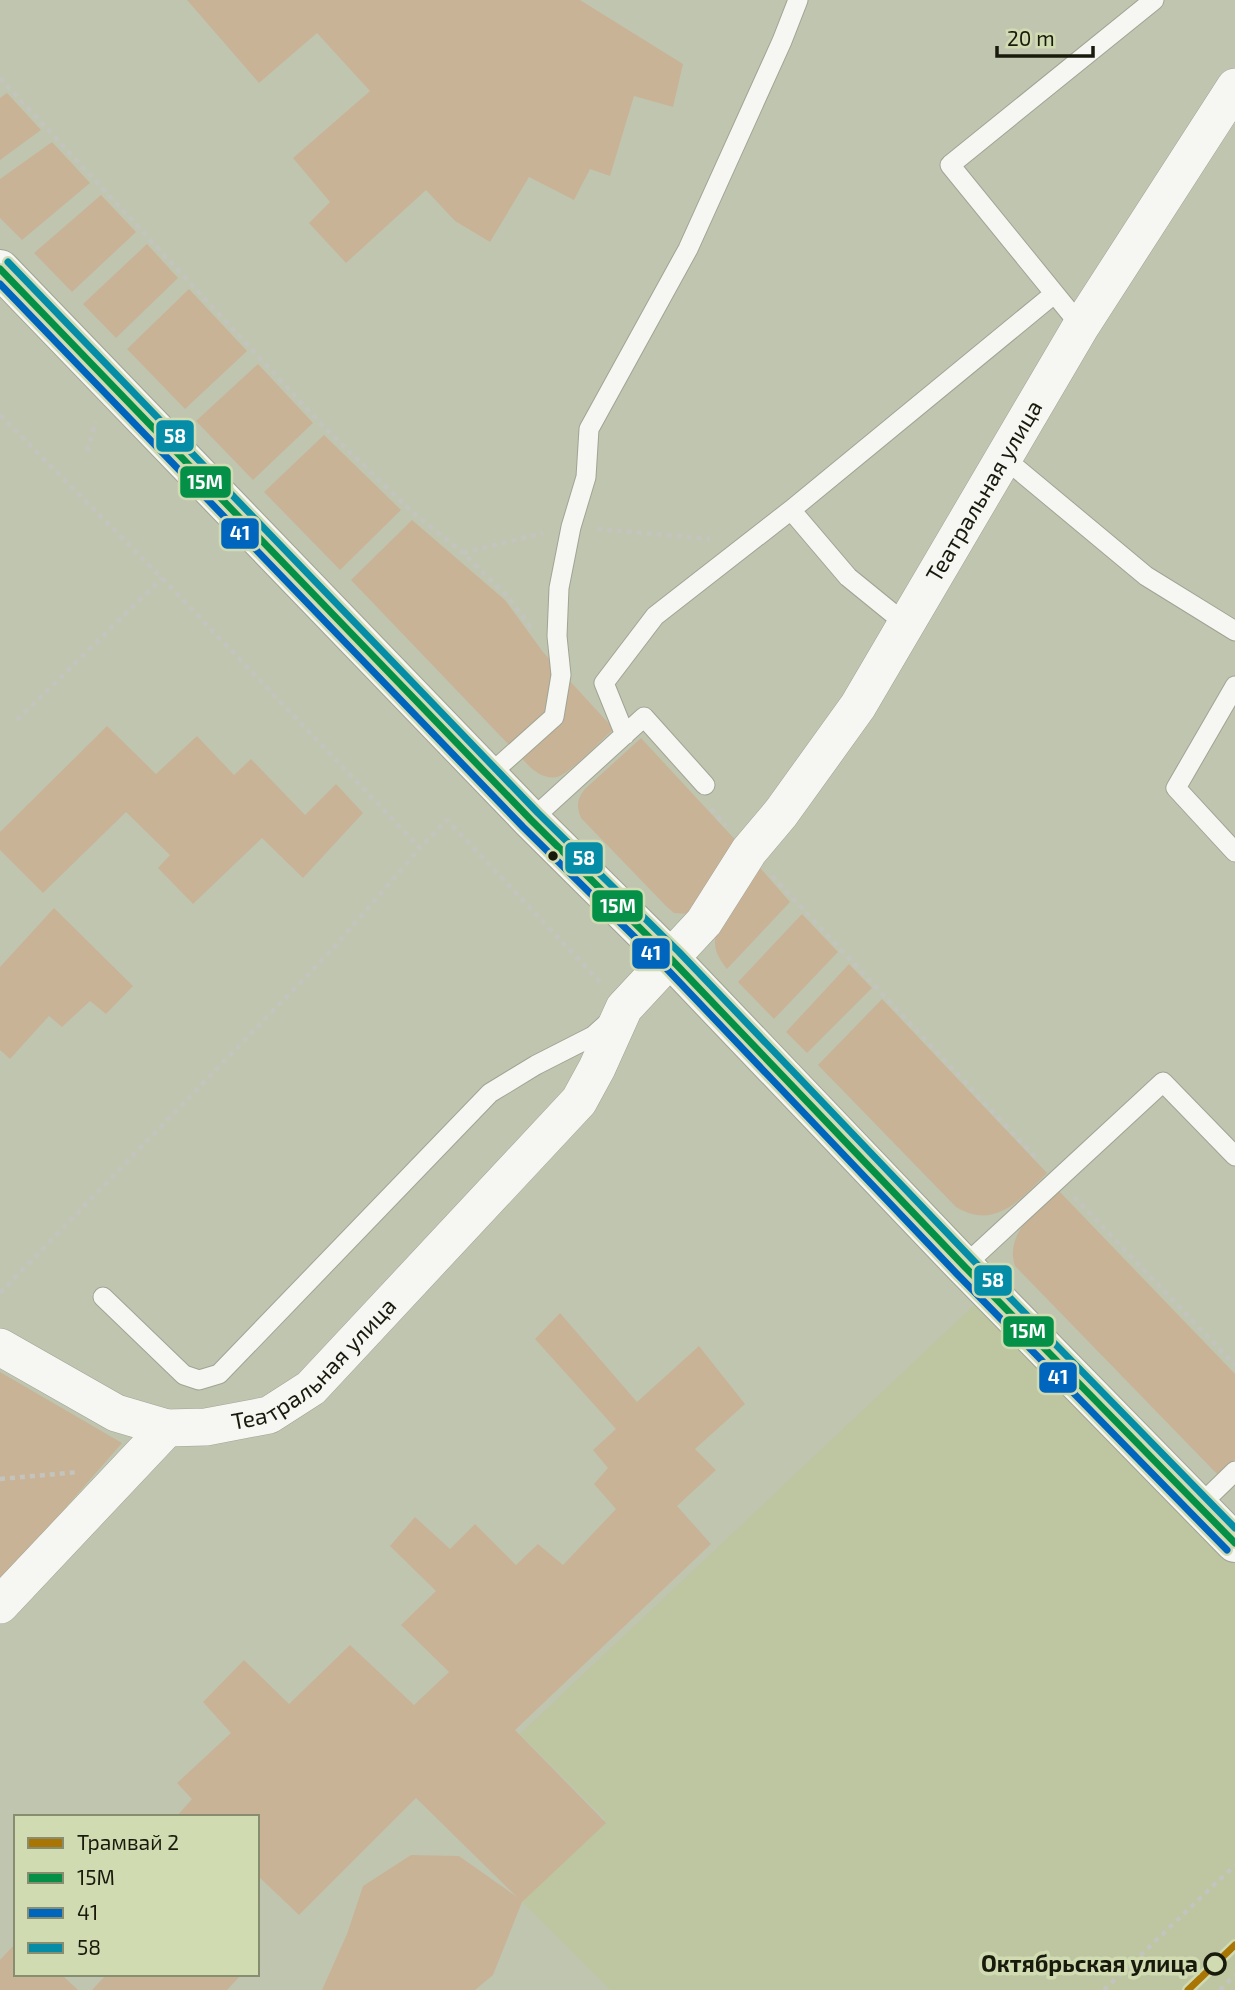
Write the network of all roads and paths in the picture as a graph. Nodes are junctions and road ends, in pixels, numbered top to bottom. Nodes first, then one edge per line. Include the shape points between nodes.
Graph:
1 (798, 0) edge
2 (1154, 0) edge
3 (0, 78) edge
4 (1235, 87) edge
5 (0, 269) edge
6 (1054, 294) junction
7 (1081, 326) junction
8 (0, 415) edge
9 (1003, 457) junction
10 (791, 510) junction
11 (571, 527) junction
12 (749, 542) junction
13 (463, 553) junction
14 (162, 578) junction
15 (907, 625) junction
16 (1235, 631) edge
17 (560, 669) junction
18 (1235, 686) edge
19 (18, 720) dead end
20 (625, 735) junction
21 (488, 776) junction
22 (705, 794) joint
23 (531, 820) junction
24 (420, 848) junction
25 (749, 851) junction
26 (1235, 852) edge
27 (671, 959) junction
28 (624, 1007) junction
29 (1235, 1156) edge
30 (1057, 1179) junction
31 (964, 1266) junction
32 (0, 1293) edge
33 (103, 1297) dead end
34 (0, 1347) edge
35 (1235, 1365) edge
36 (167, 1428) junction
37 (130, 1467) junction
38 (1235, 1471) edge
39 (0, 1479) edge
40 (1199, 1506) junction
41 (1235, 1543) edge
42 (0, 1605) edge
43 (1235, 1865) edge
44 (1235, 1975) edge
45 (1104, 1990) edge
46 (1220, 1990) edge

1 - 11 lane via 688,249 589,429 586,477
2 - 6 lane via 950,165
3 - 13 path via 323,426 411,511
4 - 7 street, Театральная улица
5 - 21 main road
6 - 7 lane
6 - 10 lane
7 - 9 street, Театральная улица
8 - 14 path
9 - 15 street, Театральная улица
9 - 16 lane via 1146,576
10 - 12 lane
10 - 15 lane via 848,577
11 - 12 path
11 - 13 path
11 - 17 lane via 559,588 556,636
12 - 20 lane via 655,616 604,682
13 - 17 path via 509,597
14 - 19 path
14 - 24 path
15 - 25 street, Театральная улица via 858,706
17 - 21 lane via 554,717
18 - 26 lane via 1176,788
20 - 22 lane via 644,717
20 - 23 lane
21 - 23 main road
22 - 25 path
23 - 27 main road
24 - 28 path via 447,820
24 - 32 path via 330,953
25 - 27 street, Театральная улица via 704,922
25 - 30 path
27 - 28 street, Театральная улица
27 - 31 main road
28 - 33 lane via 593,1036 490,1093 219,1374 199,1380 184,1374
28 - 36 street, Театральная улица via 579,1101 311,1388 269,1416 206,1427
29 - 30 lane via 1163,1082
30 - 31 lane
30 - 35 path
31 - 40 main road
34 - 36 street, Театральная улица via 116,1413
36 - 37 street
37 - 39 path
37 - 42 street
38 - 40 lane
40 - 41 main road
43 - 45 path
44 - 46 path

